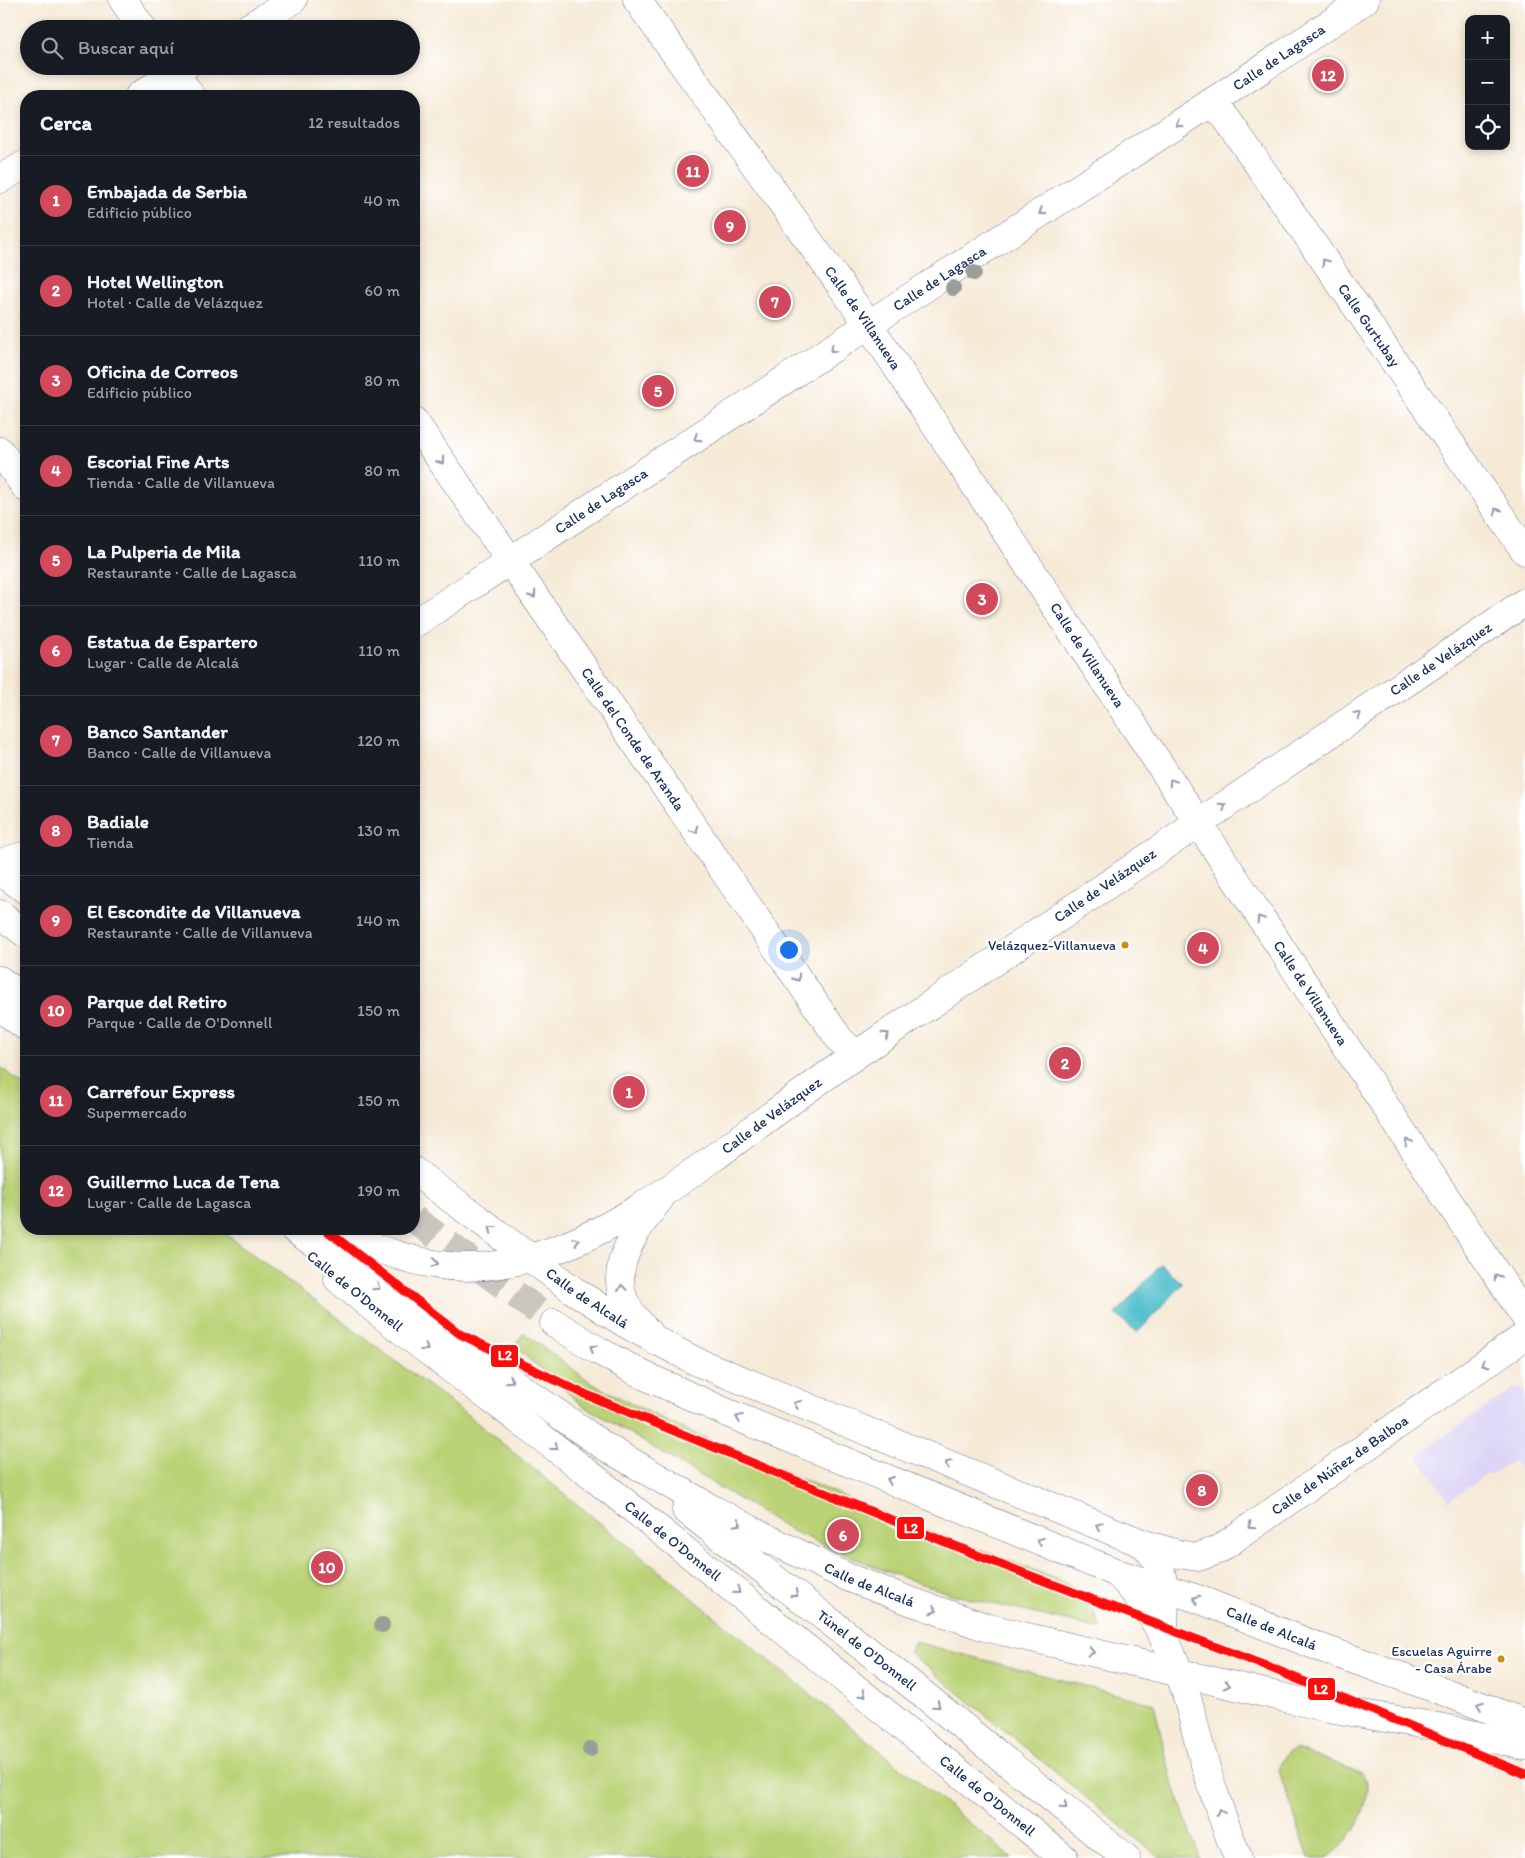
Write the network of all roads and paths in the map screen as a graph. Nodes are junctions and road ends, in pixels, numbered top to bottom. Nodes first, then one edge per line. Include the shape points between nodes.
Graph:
1 (123, 0) edge
2 (292, 0) edge
3 (637, 0) edge
4 (1365, 0) edge
5 (137, 20) edge
6 (260, 20) edge
7 (167, 75) edge
8 (180, 75) edge
9 (147, 90) edge
10 (187, 90) edge
11 (1209, 104) junction
12 (20, 167) edge
13 (0, 179) edge
14 (869, 325) junction
15 (420, 430) edge
16 (0, 451) edge
17 (20, 479) edge
18 (1525, 551) edge
19 (510, 560) junction
20 (1525, 602) edge
21 (420, 620) edge
22 (1198, 822) junction
23 (20, 856) edge
24 (0, 863) edge
25 (0, 871) edge
26 (20, 886) edge
27 (0, 914) edge
28 (20, 929) edge
29 (0, 980) edge
30 (20, 995) edge
31 (0, 1007) edge
32 (20, 1022) edge
33 (856, 1055) junction
34 (420, 1175) edge
35 (667, 1190) junction
36 (287, 1235) edge
37 (303, 1235) edge
38 (350, 1235) edge
39 (531, 1258) junction
40 (1525, 1318) edge
41 (554, 1323) tunnel mouth
42 (1525, 1336) edge
43 (657, 1342) junction
44 (604, 1446) junction
45 (1144, 1544) junction
46 (1118, 1573) junction
47 (1164, 1587) junction
48 (1164, 1638) junction
49 (1180, 1674) junction
50 (1525, 1723) edge
51 (1525, 1746) edge
52 (1064, 1858) edge
53 (1126, 1858) edge
54 (1238, 1858) edge

1 - 5 main road
2 - 6 main road
3 - 14 main road, Calle de Villanueva
4 - 11 main road, Calle de Lagasca
7 - 9 main road
8 - 10 main road
11 -> 14 main road, Calle de Lagasca
18 -> 11 main road, Calle Gurtubay via 1229,122
12 - 13 main road
14 -> 19 main road, Calle de Lagasca
22 -> 14 main road, Calle de Villanueva
15 -> 19 main road, Calle del Conde de Aranda
16 - 17 main road
19 - 21 main road, Calle de Lagasca
19 -> 33 main road, Calle del Conde de Aranda via 840,1040
22 -> 20 main road, Calle de Velázquez
33 -> 22 main road, Calle de Velázquez
40 -> 22 main road, Calle de Villanueva
23 - 24 main road
25 - 26 main road
27 - 28 main road
29 - 30 main road
31 - 32 main road
33 - 35 main road, Calle de Velázquez
39 -> 34 main road, Calle de Alcalá
39 -> 35 main road, Calle de Velázquez via 580,1240
43 -> 35 main road via 632,1314 620,1283 625,1252
36 -> 52 main road, Calle de O'Donnell via 367,1304 741,1594
37 -> 44 main road, Calle de Alcalá
38 -> 39 main road, Calle de Alcalá via 391,1253 438,1264 465,1267
39 - 43 main road, Calle de Alcalá via 602,1309
46 -> 41 main road, Calle de Alcalá via 730,1414 643,1375
42 -> 45 main road, Calle de Núñez de Balboa via 1218,1550 1198,1556
45 -> 43 main road, Calle de Alcalá via 694,1362
44 -> 49 main road, Calle de Alcalá via 714,1510 865,1584 985,1627
44 -> 53 main road, Túnel de O'Donnell via 908,1682
45 - 47 main road via 1157,1560
46 - 47 main road, Calle de Alcalá
46 - 48 main road via 1148,1610
47 - 48 main road
50 -> 47 main road, Calle de Alcalá
48 - 49 main road
49 -> 51 main road, Calle de Alcalá via 1328,1708
54 -> 49 main road via 1224,1825

